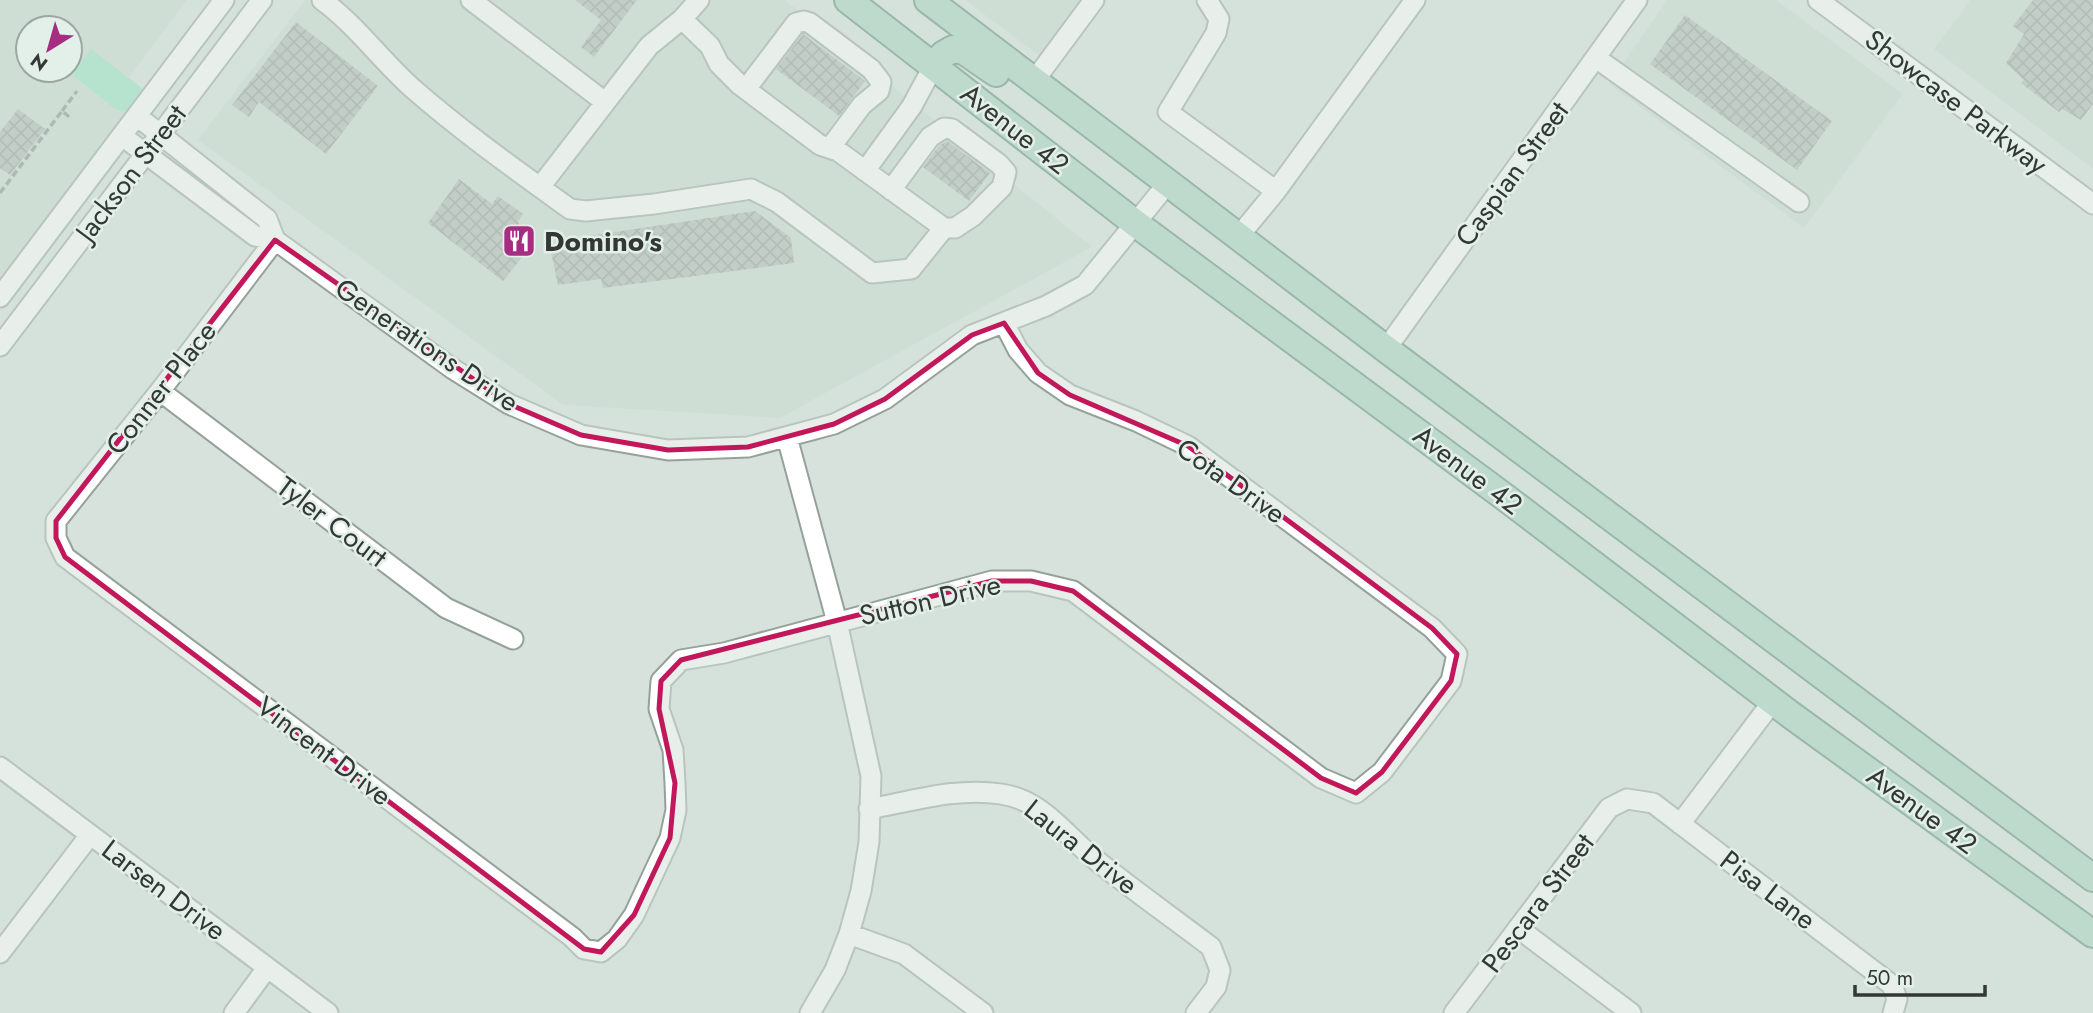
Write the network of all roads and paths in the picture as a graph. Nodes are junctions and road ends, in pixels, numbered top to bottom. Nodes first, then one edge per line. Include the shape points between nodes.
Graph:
1 (225, 0) edge
2 (262, 0) edge
3 (322, 0) edge
4 (471, 0) edge
5 (699, 0) edge
6 (848, 0) edge
7 (928, 0) edge
8 (1094, 0) edge
9 (1207, 0) edge
10 (1415, 0) edge
11 (1637, 0) edge
12 (1818, 0) edge
13 (682, 19) junction
14 (1596, 58) junction
15 (934, 65) junction
16 (1034, 81) junction
17 (746, 89) junction
18 (77, 91) dead end
19 (605, 102) junction
20 (62, 111) junction
21 (136, 116) junction
22 (72, 119) dead end
23 (1095, 127) junction
24 (160, 134) junction
25 (122, 136) junction
26 (830, 148) junction
27 (146, 154) junction
28 (865, 171) junction
29 (1168, 183) junction
30 (540, 187) junction
31 (891, 190) junction
32 (1276, 191) junction
33 (0, 193) edge
34 (1799, 202) dead end
35 (2093, 204) edge
36 (1135, 223) junction
37 (944, 228) junction
38 (1238, 236) junction
39 (275, 240) junction
40 (0, 297) edge
41 (1004, 323) junction
42 (0, 346) edge
43 (1386, 349) junction
44 (160, 391) junction
45 (788, 437) junction
46 (56, 538) joint
47 (837, 622) junction
48 (513, 639) dead end
49 (661, 681) joint
50 (1773, 702) junction
51 (0, 767) edge
52 (1356, 793) joint
53 (1626, 799) joint
54 (869, 810) junction
55 (1681, 824) junction
56 (90, 835) junction
57 (2093, 878) edge
58 (1518, 928) junction
59 (849, 934) junction
60 (2093, 934) edge
61 (0, 953) edge
62 (267, 968) junction
63 (1895, 1006) edge
64 (234, 1013) edge
65 (328, 1013) edge
66 (810, 1013) edge
67 (984, 1013) edge
68 (1196, 1013) edge
69 (1454, 1013) edge
70 (1631, 1013) edge

1 - 21 street, Jackson Street
2 - 24 street, Jackson Street
3 - 30 street via 410,86
4 - 19 street
5 - 13 street
6 - 15 main road, Avenue 42
7 - 16 main road, Avenue 42
8 - 16 street
9 - 32 street via 1219,19 1216,33 1168,112
10 - 32 street
11 - 14 street, Caspian Street
12 - 35 street, Showcase Parkway
13 - 17 street
13 - 19 street via 649,46
14 - 34 street
14 - 43 street, Caspian Street
15 - 23 main road via 953,49 964,51 1041,108
15 - 28 street via 912,106
15 - 36 main road, Avenue 42
16 - 23 main road, Avenue 42
17 - 26 street
17 - 26 street via 796,23 810,23 871,69 881,82 879,91 862,105
18 - 20 path
19 - 30 street
20 - 22 path
20 - 33 path
21 - 24 street, Generations Drive
21 - 25 street, Jackson Street
23 - 29 main road, Avenue 42
24 - 27 street, Jackson Street
24 - 39 street, Generations Drive via 267,219
25 - 27 street, Generations Drive
25 - 40 street, Jackson Street
26 - 28 street
27 - 39 street, Generations Drive via 255,236
27 - 42 street, Jackson Street
28 - 31 street
29 - 36 street, Generations Drive
29 - 38 main road, Avenue 42
30 - 37 street via 570,209 586,211 751,188 872,273 911,270
31 - 37 street
31 - 37 street via 930,137 944,128 952,129 999,164 1006,179 965,222
32 - 38 street
36 - 41 street, Generations Drive via 1085,285
36 - 50 main road, Avenue 42
38 - 43 main road, Avenue 42
39 - 44 street, Conner Place
39 - 45 street, Generations Drive via 453,369 509,404 581,435 668,450 748,447
41 - 45 street, Generations Drive via 972,335 885,399 834,424
41 - 52 street, Cota Drive via 1018,350 1038,373 1070,395 1188,446 1432,628 1457,653 1451,681 1382,772
43 - 57 main road, Avenue 42
44 - 46 street, Conner Place via 56,521
44 - 48 street, Tyler Court via 446,608
45 - 47 street
46 - 49 street, Vincent Drive via 65,556 584,949 601,952 617,939 634,915 670,838 675,782 673,750 659,709
47 - 49 street, Sutton Drive via 681,660
47 - 52 street, Sutton Drive via 992,581 1031,581 1073,591 1321,778
47 - 54 street via 871,776
50 - 55 street
50 - 60 main road, Avenue 42
51 - 56 street, Larsen Drive
53 - 55 street, Pisa Lane via 1653,803
53 - 58 street, Pescara Street via 1609,808
54 - 59 street via 869,842
54 - 68 street, Laura Drive via 967,791 1029,801 1094,859 1211,947 1220,970 1216,987
55 - 63 street, Pisa Lane via 1892,985
56 - 61 street
56 - 62 street, Larsen Drive
58 - 69 street, Pescara Street
58 - 70 street
59 - 66 street
59 - 67 street via 904,954
62 - 64 street
62 - 65 street, Larsen Drive

